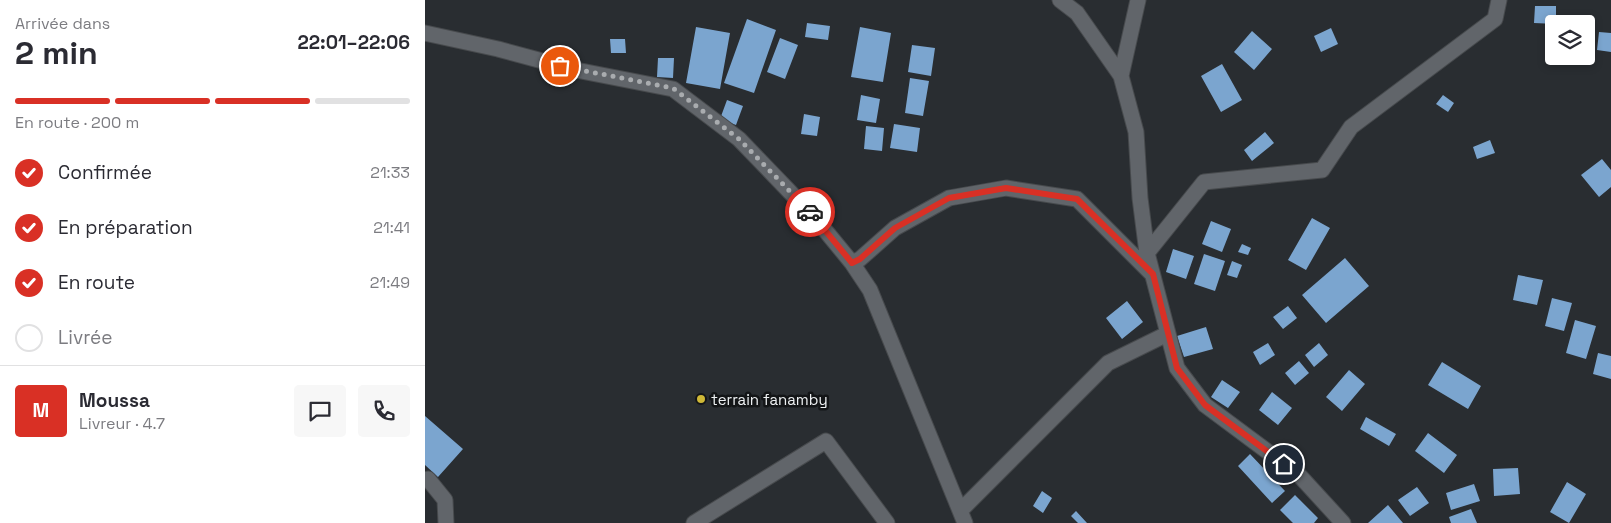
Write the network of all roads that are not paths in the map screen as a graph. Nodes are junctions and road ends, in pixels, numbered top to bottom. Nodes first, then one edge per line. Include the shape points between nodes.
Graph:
1 (1060, 0) edge
2 (1138, 0) edge
3 (1499, 0) edge
4 (425, 33) edge
5 (1121, 76) junction
6 (1147, 253) junction
7 (852, 263) junction
8 (1153, 274) junction
9 (1167, 334) junction
10 (428, 479) dead end
11 (963, 516) edge
12 (446, 523) edge
13 (694, 523) edge
14 (887, 523) edge
15 (1343, 523) edge

1 - 5 street via 1077,13
2 - 5 street
3 - 6 street via 1495,19 1351,127 1322,170 1204,182
4 - 7 street via 576,70 673,88 739,139 815,218
5 - 6 street via 1136,132
6 - 8 street
7 - 8 street via 895,228 949,198 1006,188 1077,199
7 - 11 street via 870,290
8 - 9 street
9 - 11 street via 1108,362
9 - 15 street via 1177,368 1205,405 1299,475
10 - 12 street via 445,500
13 - 14 street via 826,441

